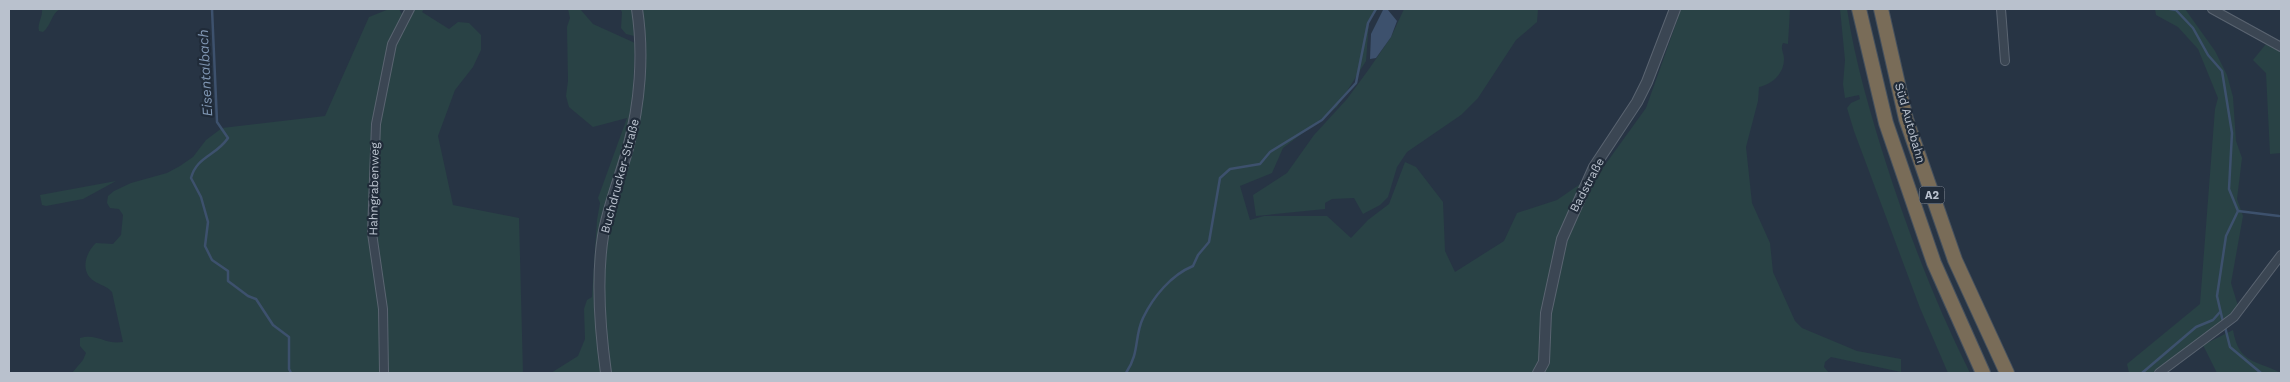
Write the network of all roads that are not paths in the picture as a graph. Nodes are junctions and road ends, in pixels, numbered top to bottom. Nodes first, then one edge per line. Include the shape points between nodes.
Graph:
1 (410, 9) edge
2 (637, 9) edge
3 (1675, 9) edge
4 (1859, 9) edge
5 (1881, 9) edge
6 (2001, 9) edge
7 (2212, 9) edge
8 (2281, 47) edge
9 (2005, 61) dead end
10 (2281, 255) edge
11 (384, 373) edge
12 (606, 373) edge
13 (1538, 373) edge
14 (1983, 373) edge
15 (2007, 373) edge
16 (2159, 373) edge

1 - 11 street, Hahngrabenweg via 392,44 376,124 372,233 383,309
2 - 12 street, Buchdrucker-Straße via 639,80 636,116 606,221 602,250 601,314
3 - 13 street, Badstraße via 1648,82 1594,167 1562,239 1546,313 1544,362
4 - 14 highway, Süd Autobahn / A2 via 1889,132 1934,263
5 - 15 highway, Süd Autobahn / A2 via 1906,119 1935,204 1955,260
6 - 9 street
7 - 8 street
10 - 16 street via 2229,321

